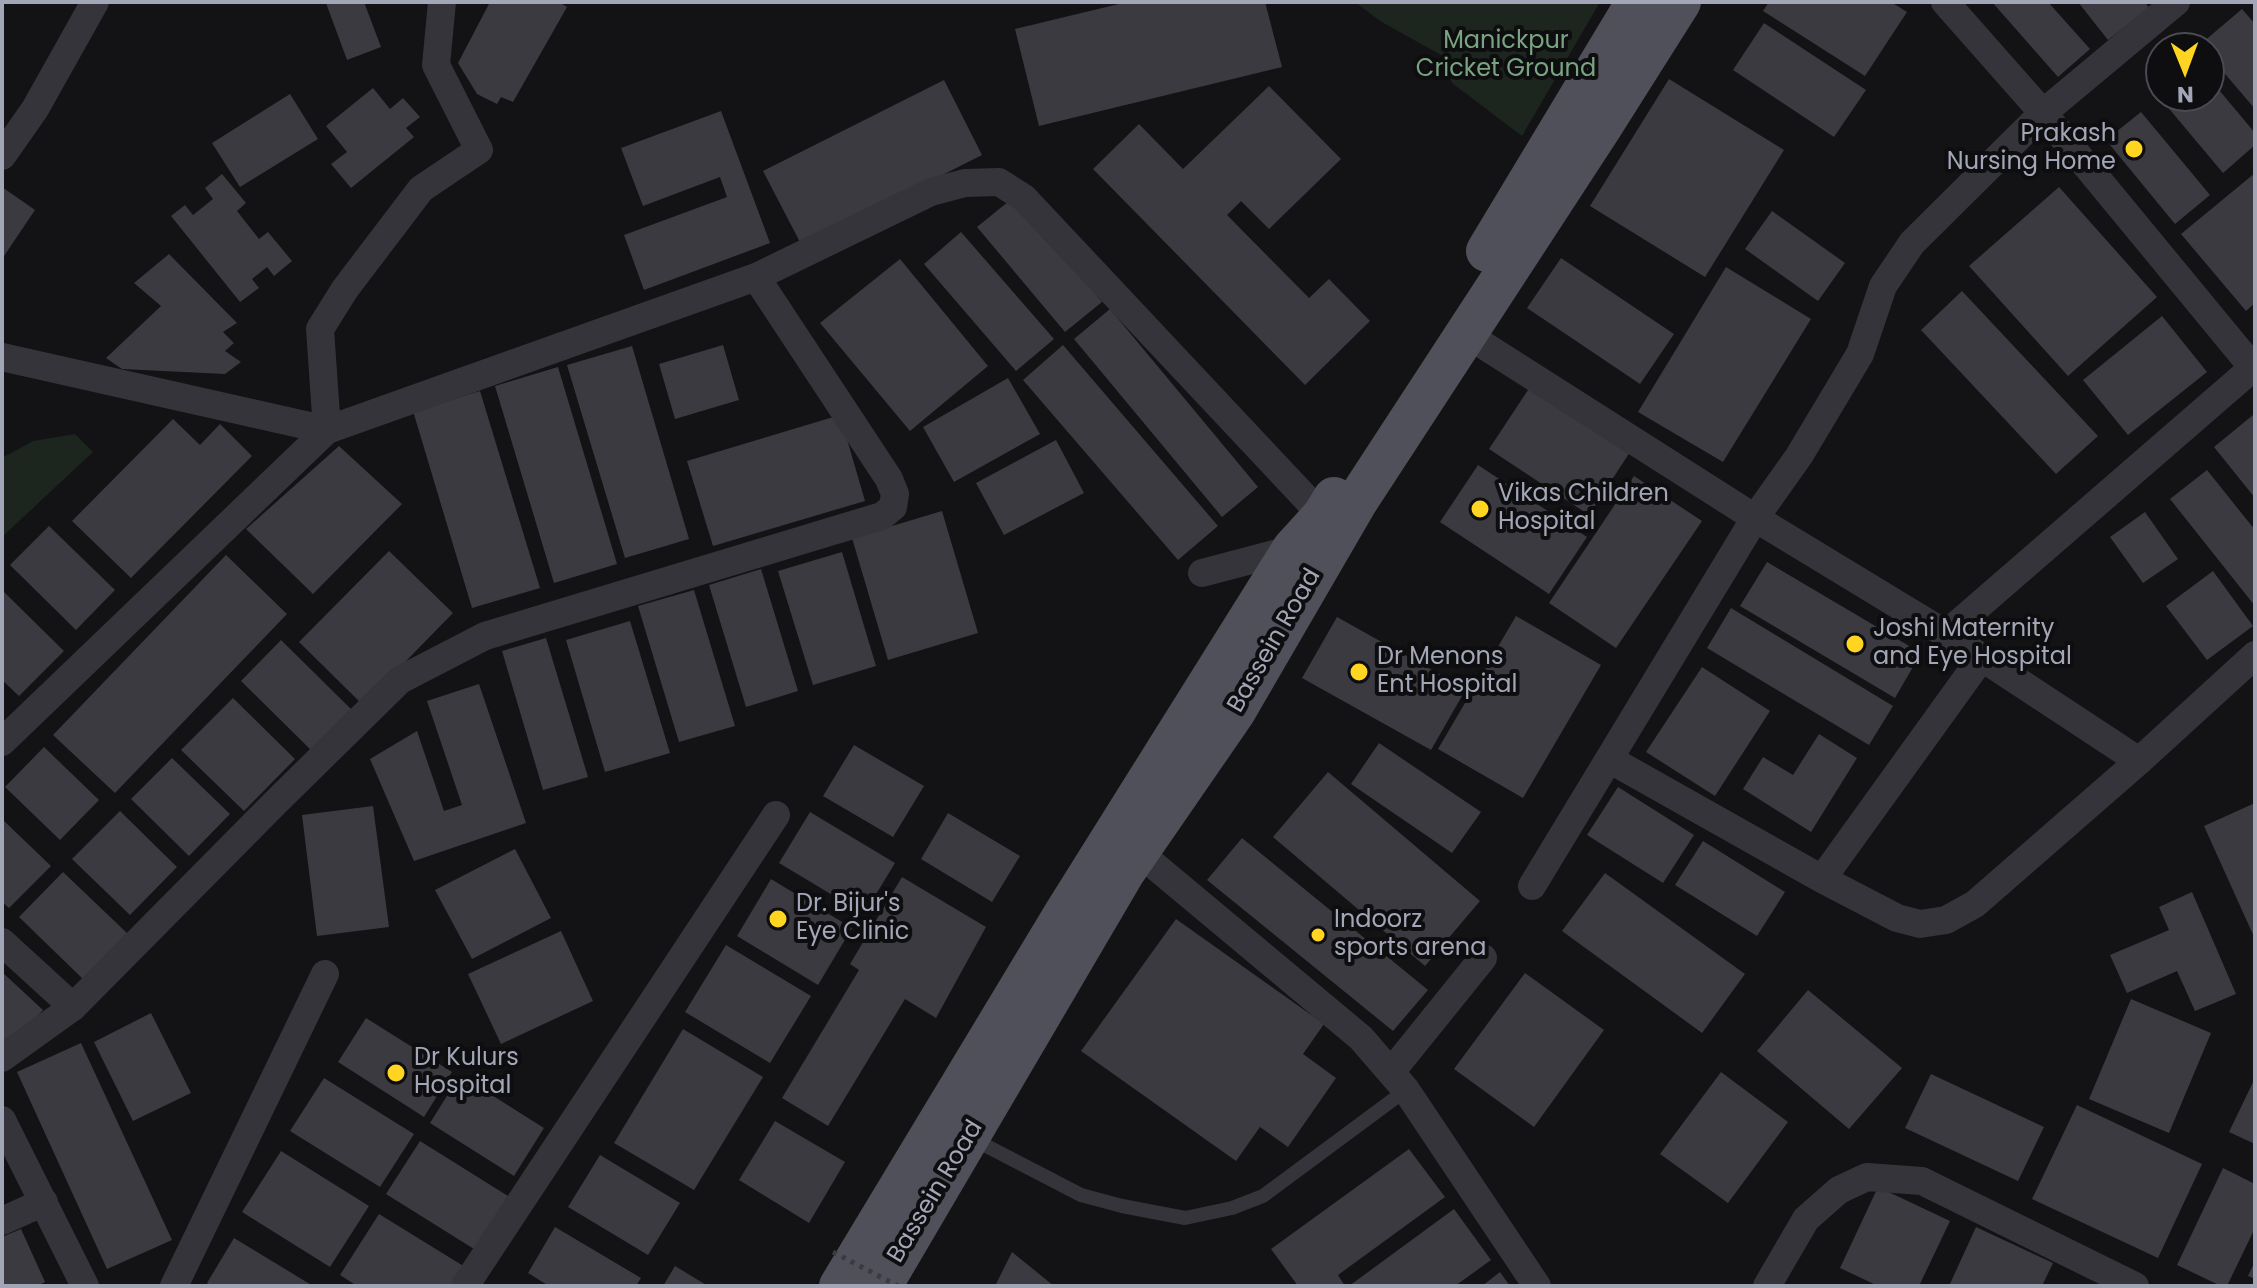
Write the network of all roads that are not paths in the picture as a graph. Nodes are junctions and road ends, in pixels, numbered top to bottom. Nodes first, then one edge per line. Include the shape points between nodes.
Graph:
1 (95, 2) edge
2 (442, 2) edge
3 (1637, 2) edge
4 (1680, 2) edge
5 (1945, 2) edge
6 (2176, 2) edge
7 (2043, 113) junction
8 (2, 156) edge
9 (756, 277) junction
10 (1466, 334) junction
11 (2, 357) edge
12 (2254, 368) edge
13 (327, 430) junction
14 (1755, 518) junction
15 (1330, 524) junction
16 (1293, 549) junction
17 (1202, 573) dead end
18 (1946, 634) junction
19 (2255, 655) edge
20 (1982, 657) junction
21 (2, 742) edge
22 (1609, 759) junction
23 (2139, 761) junction
24 (776, 815) dead end
25 (1127, 842) junction
26 (1822, 879) junction
27 (1532, 886) dead end
28 (2, 942) edge
29 (1483, 958) dead end
30 (325, 974) dead end
31 (73, 1007) junction
32 (2, 1058) edge
33 (1398, 1081) junction
34 (2, 1120) edge
35 (969, 1137) junction
36 (44, 1202) junction
37 (2, 1221) edge
38 (836, 1269) edge
39 (85, 1286) edge
40 (174, 1286) edge
41 (465, 1286) edge
42 (881, 1286) edge
43 (1537, 1286) edge
44 (1767, 1286) edge
45 (2135, 1286) edge

1 - 8 street
2 - 13 street via 436,65 479,150 421,189 320,329
3 - 15 main road, Bassein Road
4 - 10 main road, Bassein Road
5 - 7 street
6 - 7 street
7 - 12 street
7 - 14 street via 1912,243 1883,286 1860,354
9 - 13 street
9 - 15 street via 931,192 999,182 1024,198
9 - 31 street via 889,479 893,507 882,516 485,636 400,680
10 - 14 street
10 - 15 main road, Bassein Road via 1357,501
11 - 13 street
12 - 18 street
13 - 21 street
14 - 18 street
14 - 22 street
15 - 16 main road, Bassein Road
15 - 25 main road, Bassein Road via 1235,711
16 - 17 street
16 - 25 main road, Bassein Road
18 - 20 street
19 - 23 street
20 - 23 street
20 - 26 street
22 - 26 street
22 - 27 street
23 - 26 street via 1975,904 1946,920 1920,924 1897,918
24 - 41 street
25 - 33 street via 1361,1038
25 - 35 main road, Bassein Road via 1124,872
25 - 38 main road, Bassein Road
28 - 31 street
29 - 33 street
30 - 40 street
31 - 32 street
33 - 35 lane via 1263,1196 1185,1218 1081,1195
33 - 43 street
34 - 36 street
35 - 42 main road, Bassein Road
36 - 37 street
36 - 39 street
44 - 45 street via 1806,1219 1839,1190 1867,1177 1922,1181

